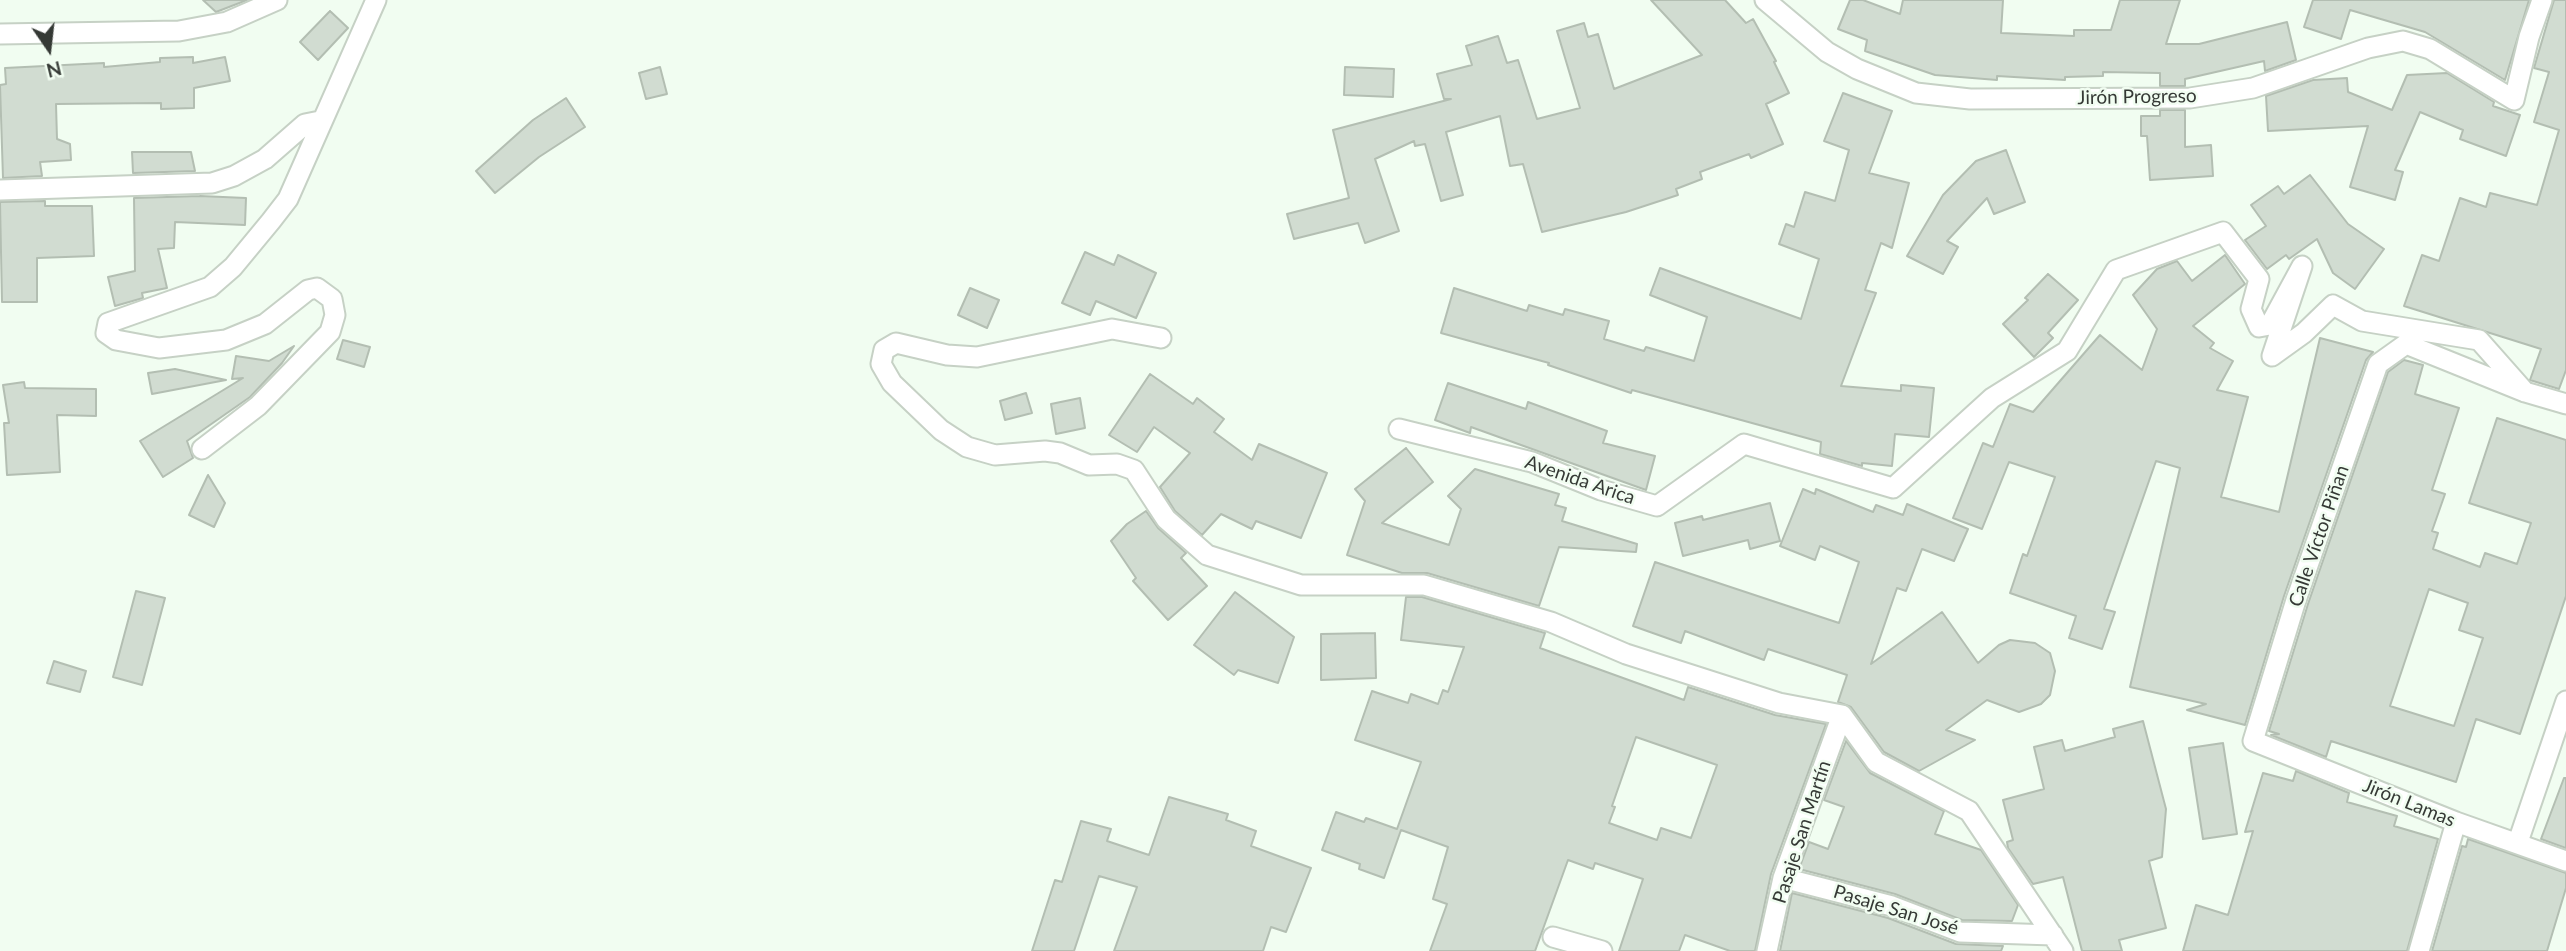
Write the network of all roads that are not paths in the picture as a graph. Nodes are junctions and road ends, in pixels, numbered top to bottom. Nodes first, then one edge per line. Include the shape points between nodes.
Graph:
1 (277, 0) edge
2 (376, 0) edge
3 (1765, 0) edge
4 (2542, 0) edge
5 (0, 34) edge
6 (320, 121) junction
7 (0, 190) edge
8 (1161, 338) dead end
9 (2525, 392) junction
10 (2566, 404) edge
11 (1399, 429) dead end
12 (202, 449) dead end
13 (2566, 701) edge
14 (1842, 715) junction
15 (2253, 741) joint
16 (2456, 822) junction
17 (2518, 842) junction
18 (2566, 861) edge
19 (1783, 878) junction
20 (1553, 937) dead end
21 (2058, 943) edge
22 (1602, 951) edge
23 (1767, 951) edge
24 (2419, 951) edge

1 - 5 street via 227,22 179,31
2 - 6 street
3 - 4 street, Jirón Progreso via 1827,52 1916,93 1970,99 2190,98 2253,88 2368,48 2403,41 2430,50 2514,100
6 - 7 street via 305,124 265,159 212,183
6 - 12 street via 288,199 233,267 210,287 108,323 106,333 116,340 159,348 226,340 265,324 308,290 317,288 332,299 335,315 330,332 258,406
8 - 14 street via 1129,330 1090,331 977,357 896,343 884,350 881,363 892,383 941,430 967,447 995,456 1045,451 1088,466 1116,464 1135,470 1166,519 1208,555 1301,585 1424,585 1550,622 1626,654 1779,703
9 - 10 street
9 - 11 street, Avenida Arica via 2479,340 2362,321 2333,304 2272,356 2302,266 2270,326 2259,327 2251,309 2259,279 2223,232 2116,270 2067,351 1992,398 1892,488 1744,444 1657,506 1601,490 1532,461
9 - 15 street, Calle Víctor Piñan via 2406,344 2378,364 2296,600
13 - 17 street
14 - 19 street, Pasaje San Martín
14 - 21 street via 1876,762 1969,811
15 - 16 street, Jirón Lamas
16 - 17 street, Jirón Lamas
16 - 24 street
17 - 18 street, Jirón Lamas
19 - 21 street, Pasaje San José via 1892,905 1959,932
19 - 23 street, Pasaje San Martín
20 - 22 street

